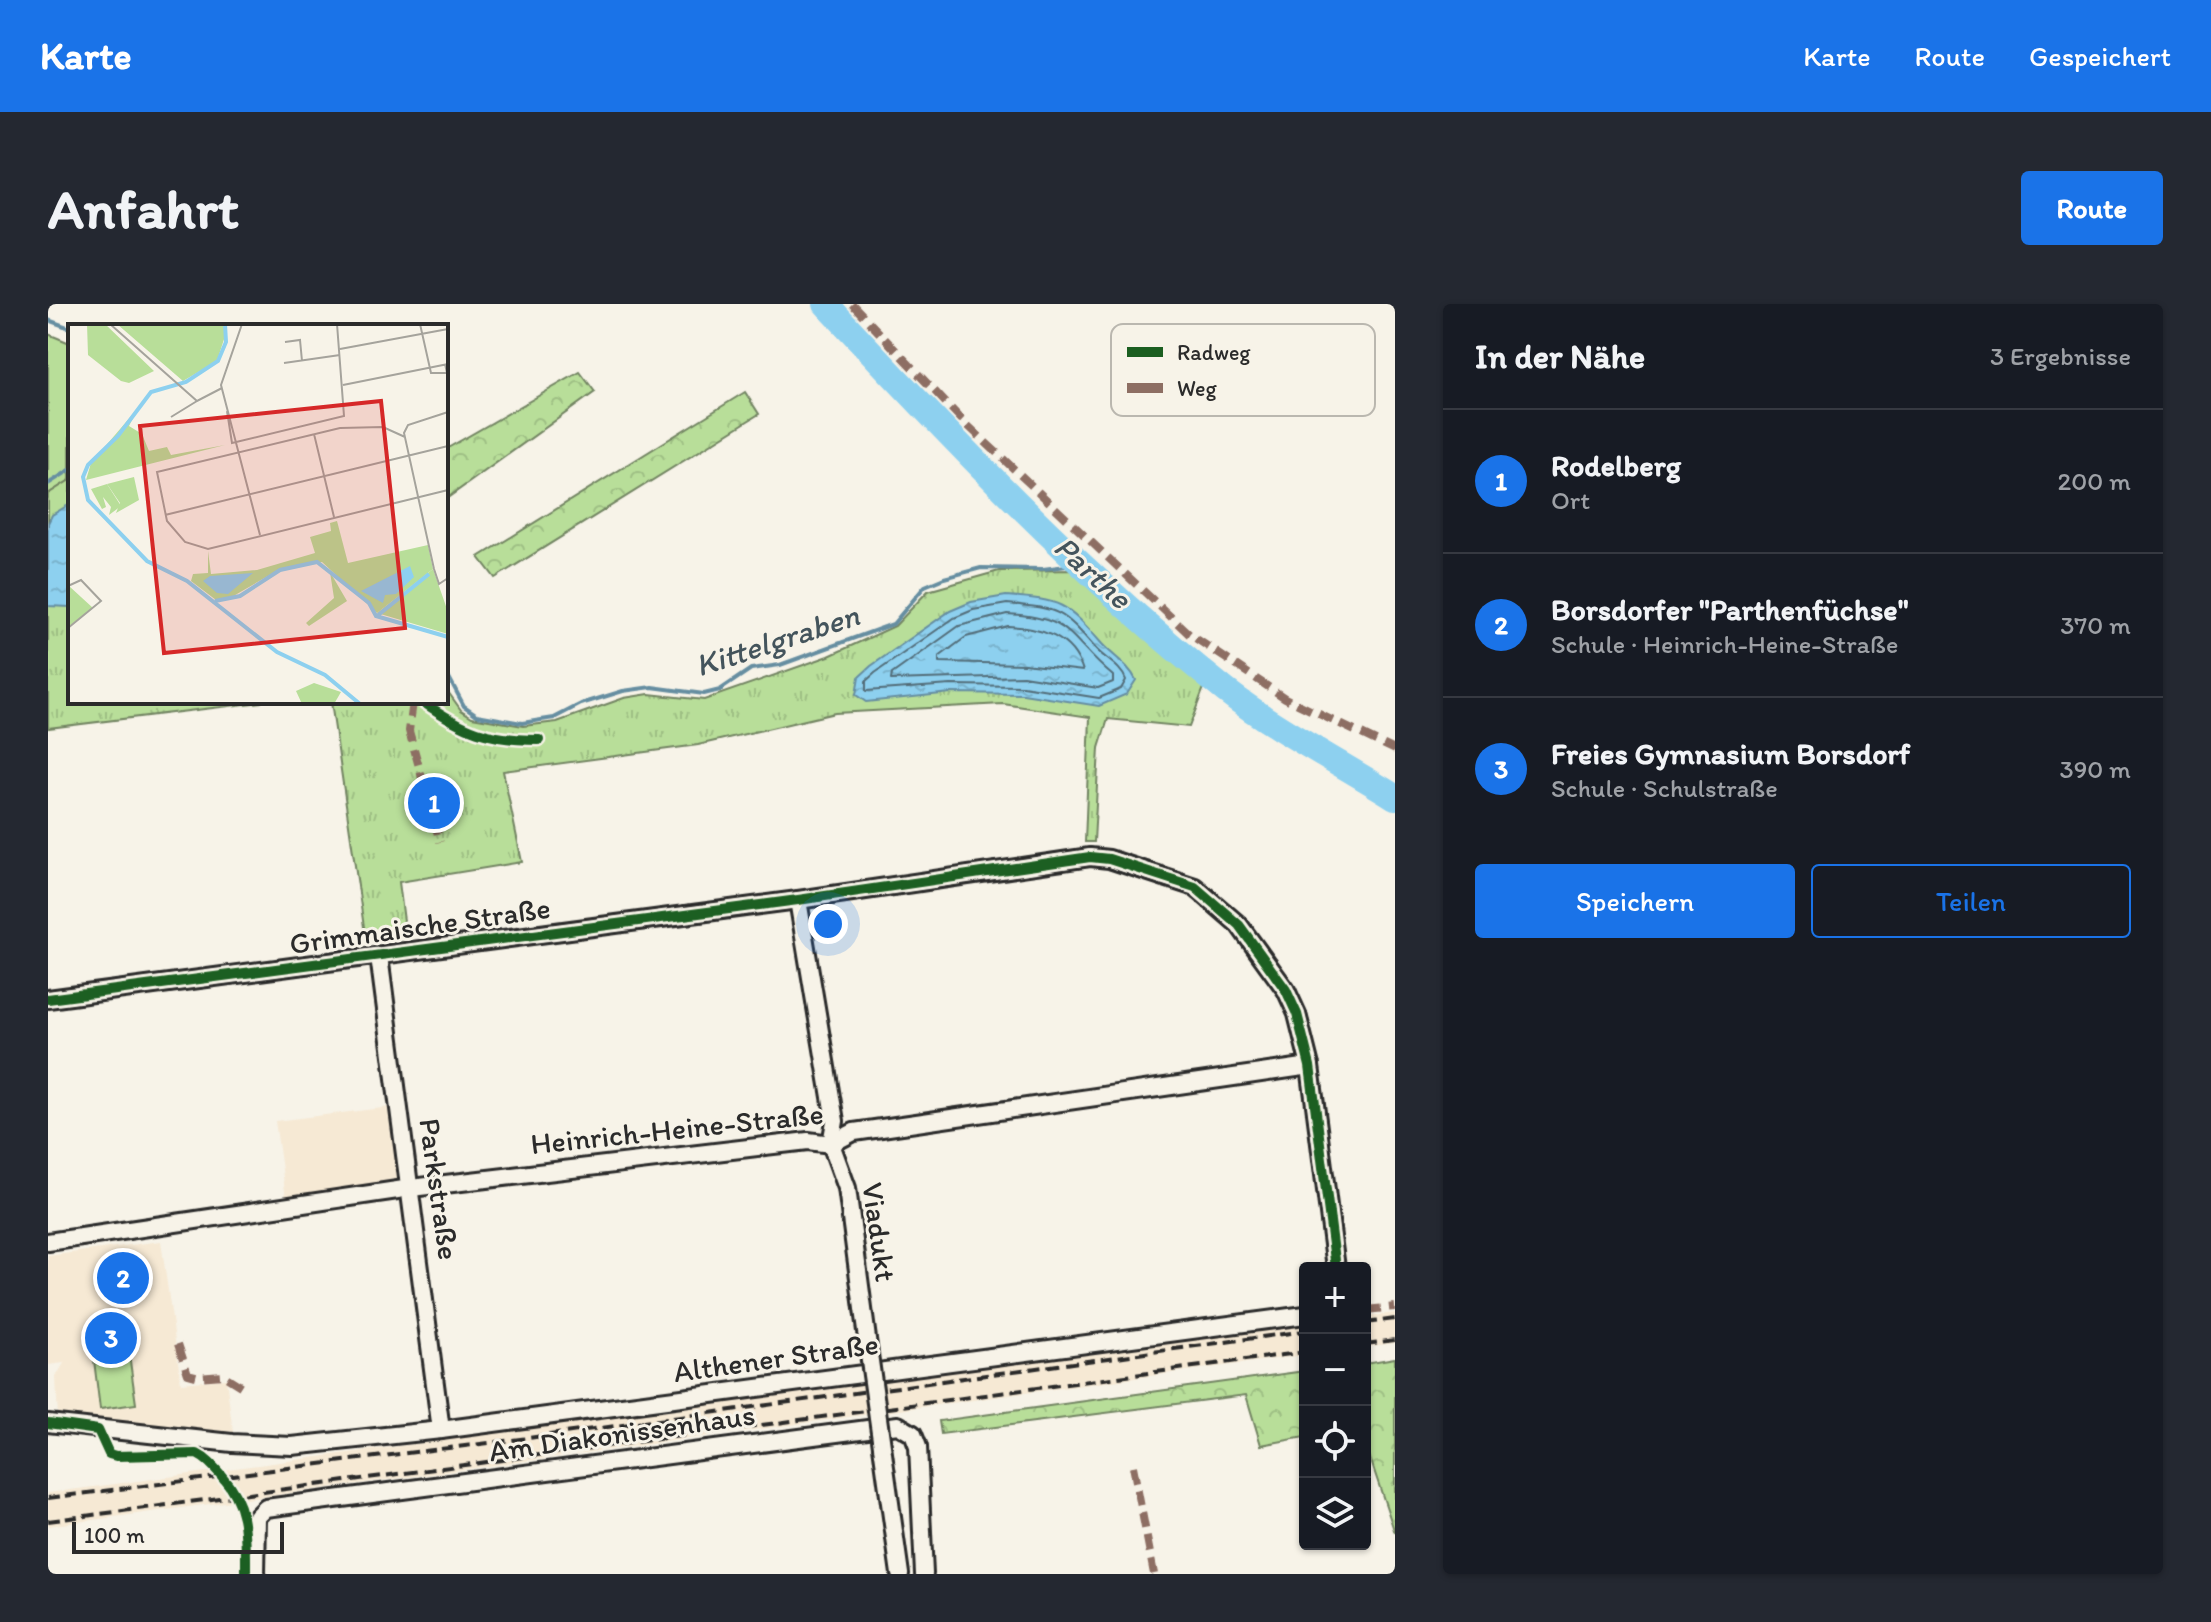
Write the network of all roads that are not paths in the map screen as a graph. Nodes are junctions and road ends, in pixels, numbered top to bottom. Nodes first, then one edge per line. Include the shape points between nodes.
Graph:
1 (798, 900) junction
2 (379, 956) junction
3 (48, 999) edge
4 (1310, 1066) junction
5 (831, 1144) junction
6 (411, 1188) junction
7 (48, 1242) edge
8 (1335, 1262) edge
9 (1299, 1316) edge
10 (48, 1423) edge
11 (441, 1430) junction
12 (256, 1574) edge
13 (900, 1574) edge
14 (924, 1574) edge

1 - 2 street, Grimmaische Straße
1 - 4 street, Grimmaische Straße via 1090,857 1109,859 1195,887 1239,925 1275,972 1297,1014
1 - 5 street, Viadukt via 835,1121
2 - 3 street, Grimmaische Straße
2 - 6 street, Parkstraße
4 - 5 street, Heinrich-Heine-Straße via 854,1132
4 - 8 street, Grimmaische Straße
5 - 6 street, Heinrich-Heine-Straße via 808,1141
5 - 13 street, Viadukt, bridge via 847,1188
6 - 7 street, Heinrich-Heine-Straße
6 - 11 street, Parkstraße
9 - 11 street, Althener Straße
10 - 11 street, Althener Straße via 292,1446
12 - 14 street, Am Diakonissenhaus via 257,1517 266,1508 898,1425 913,1434 918,1447

